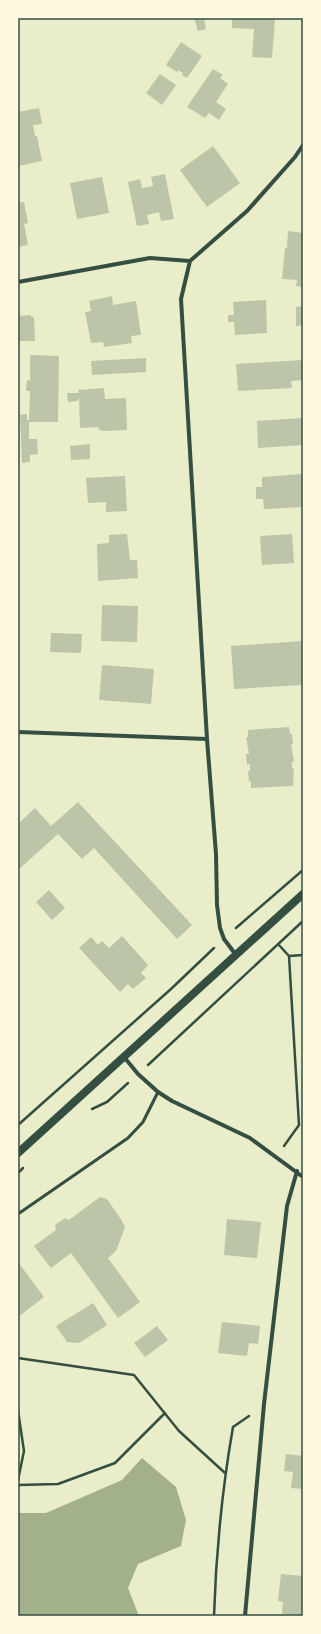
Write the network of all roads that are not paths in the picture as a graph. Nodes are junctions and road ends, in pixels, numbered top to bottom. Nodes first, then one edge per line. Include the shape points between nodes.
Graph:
1 (303, 145) edge
2 (190, 261) junction
3 (18, 282) edge
4 (18, 732) edge
5 (207, 739) junction
6 (303, 894) edge
7 (236, 955) junction
8 (124, 1056) junction
9 (158, 1092) junction
10 (18, 1153) edge
11 (297, 1171) junction
12 (303, 1176) edge
13 (18, 1214) edge
14 (245, 1616) edge

1 - 2 street via 296,157 247,211
2 - 3 street via 150,258
2 - 5 street via 180,299
4 - 5 street
5 - 7 street via 220,928 224,939
6 - 7 main road
7 - 8 main road
8 - 9 street via 138,1074
8 - 10 main road
9 - 11 street via 250,1138
9 - 13 lane via 143,1122 128,1138
11 - 12 street
11 - 14 street via 287,1206 264,1404

